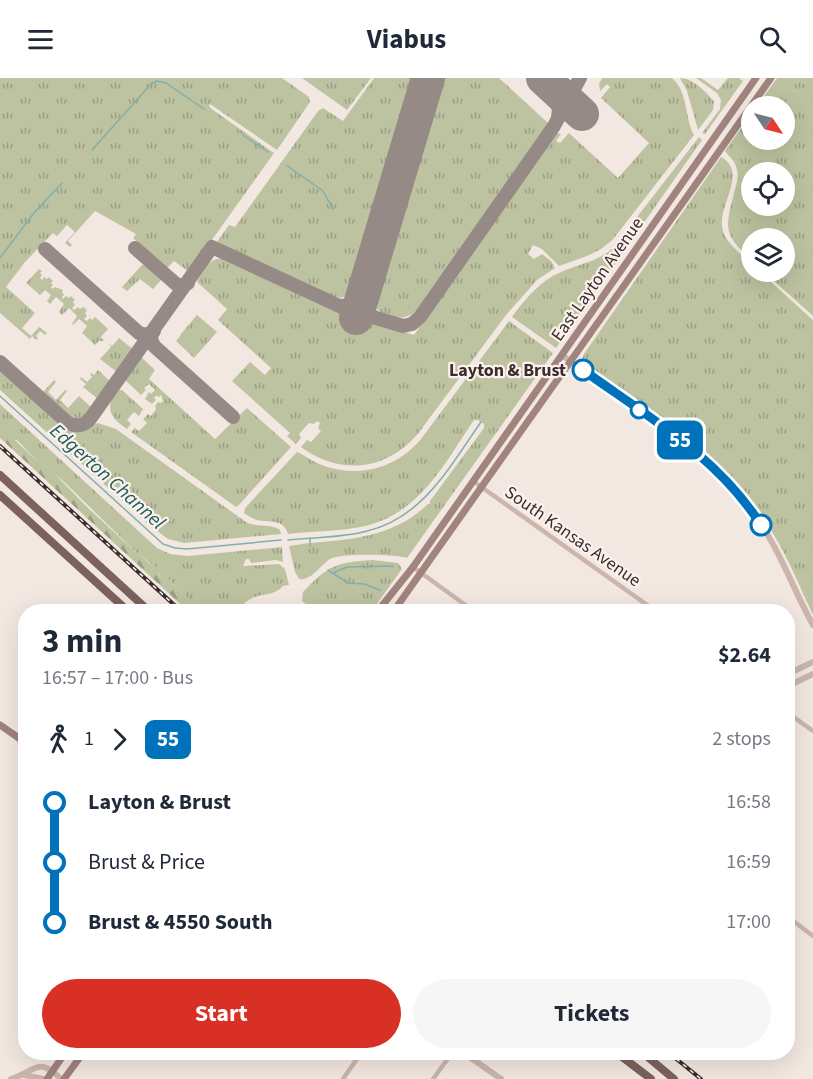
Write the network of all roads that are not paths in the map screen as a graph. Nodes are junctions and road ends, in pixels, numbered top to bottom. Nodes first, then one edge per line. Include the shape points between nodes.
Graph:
1 (756, 78) edge
2 (771, 78) edge
3 (562, 355) junction
4 (571, 361) junction
5 (0, 475) edge
6 (473, 481) junction
7 (482, 488) junction
8 (0, 495) edge
9 (413, 567) junction
10 (421, 573) junction
11 (120, 604) edge
12 (141, 604) edge
13 (383, 604) edge
14 (399, 604) edge
15 (464, 604) edge
16 (646, 604) edge
17 (813, 625) edge
18 (813, 662) edge
19 (795, 671) edge
20 (813, 674) edge
21 (795, 683) edge
22 (795, 718) edge
23 (0, 725) edge
24 (813, 731) edge
25 (18, 737) edge
26 (795, 923) edge
27 (813, 936) edge
28 (60, 1060) edge
29 (78, 1060) edge
30 (356, 1060) edge
31 (447, 1060) edge
32 (474, 1060) edge
33 (626, 1060) edge
34 (630, 1060) edge
35 (652, 1060) edge
36 (53, 1071) junction
37 (24, 1075) junction
38 (11, 1079) edge
39 (45, 1079) edge
40 (63, 1079) edge
41 (343, 1079) edge
42 (433, 1079) edge
43 (501, 1079) edge
44 (652, 1079) edge
45 (674, 1079) edge

1 - 3 main road, East Layton Avenue
2 - 4 main road, East Layton Avenue
3 - 4 street
3 - 6 main road, East Layton Avenue
4 - 7 main road, East Layton Avenue
4 - 17 street via 722,475 768,537
5 - 12 main road
6 - 7 street, South Kansas Avenue
6 - 9 main road, East Layton Avenue
7 - 10 main road, East Layton Avenue
7 - 16 street, South Kansas Avenue
8 - 11 main road
9 - 10 street
9 - 13 main road, East Layton Avenue
10 - 14 main road, East Layton Avenue
10 - 15 street
18 - 19 street
20 - 21 street
22 - 24 street
23 - 25 main road
26 - 27 street
28 - 36 main road
29 - 40 main road
30 - 41 street
31 - 42 street
32 - 43 street
33 - 44 main road
34 - 44 main road
35 - 45 main road
36 - 37 street via 42,1066
36 - 39 main road
36 - 40 street
37 - 38 street
37 - 39 street

